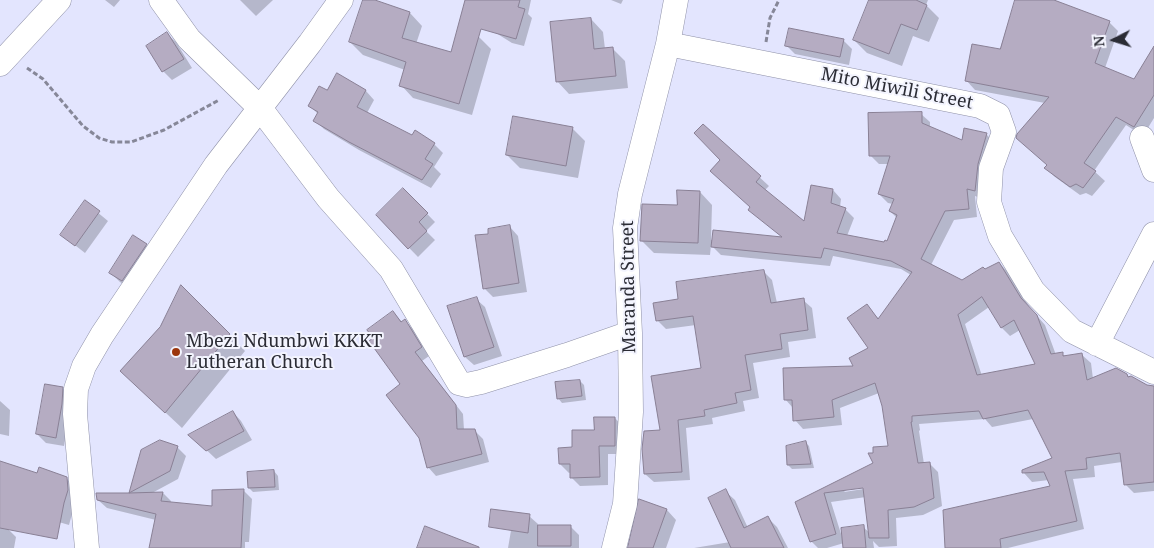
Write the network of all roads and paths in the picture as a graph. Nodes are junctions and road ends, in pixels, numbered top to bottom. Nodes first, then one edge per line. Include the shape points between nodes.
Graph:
1 (59, 0) edge
2 (161, 0) edge
3 (341, 0) edge
4 (676, 0) edge
5 (779, 0) edge
6 (668, 44) junction
7 (3, 51) edge
8 (762, 63) junction
9 (240, 89) junction
10 (260, 108) junction
11 (1142, 138) dead end
12 (1154, 170) edge
13 (1154, 234) edge
14 (630, 333) junction
15 (1097, 344) junction
16 (1154, 372) edge
17 (87, 548) edge
18 (614, 548) edge

1 - 7 street
2 - 9 street via 189,39
3 - 10 street
4 - 6 street, Maranda Street
5 - 8 path via 770,18
6 - 8 street, Mito Miwili Street
6 - 14 street, Maranda Street via 630,194 625,228
7 - 9 path via 43,80 83,126 99,138 112,142 131,142 164,130
8 - 15 street, Mito Miwili Street via 980,106 998,115 1004,132 991,168 989,202 1000,236 1033,291 1072,331
9 - 10 street
10 - 14 street via 328,198 391,269 459,383 481,382
10 - 17 street via 188,206 84,366 76,389 75,414
11 - 12 street
13 - 15 street
14 - 18 street, Maranda Street via 630,412 624,504
15 - 16 street, Mito Miwili Street

